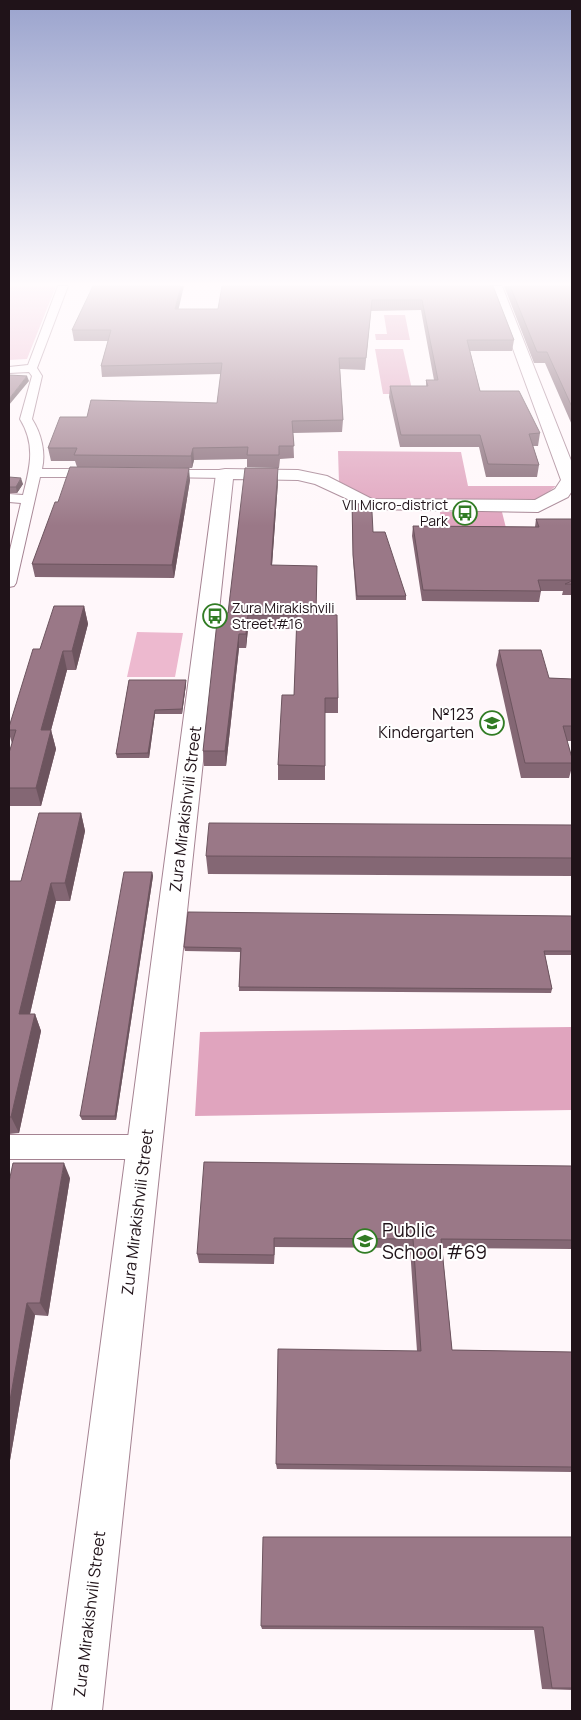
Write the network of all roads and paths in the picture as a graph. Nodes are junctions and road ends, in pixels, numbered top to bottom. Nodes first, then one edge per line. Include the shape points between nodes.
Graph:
1 (527, 366) edge
2 (32, 368) joint
3 (9, 370) edge
4 (36, 473) junction
5 (106, 473) edge
6 (146, 474) edge
7 (226, 474) junction
8 (9, 498) edge
9 (30, 499) junction
10 (9, 583) edge
11 (145, 1146) junction
12 (9, 1147) edge
13 (77, 1711) edge

1 - 7 street via 570,480 562,493 538,506 369,504 322,480 298,475
2 - 3 street
2 - 4 street via 37,376 26,419 34,432
4 - 5 street
4 - 9 street
6 - 7 street
7 - 11 street, Zura Mirakishvili Street
8 - 9 street
9 - 10 street
11 - 12 street
11 - 13 street, Zura Mirakishvili Street

